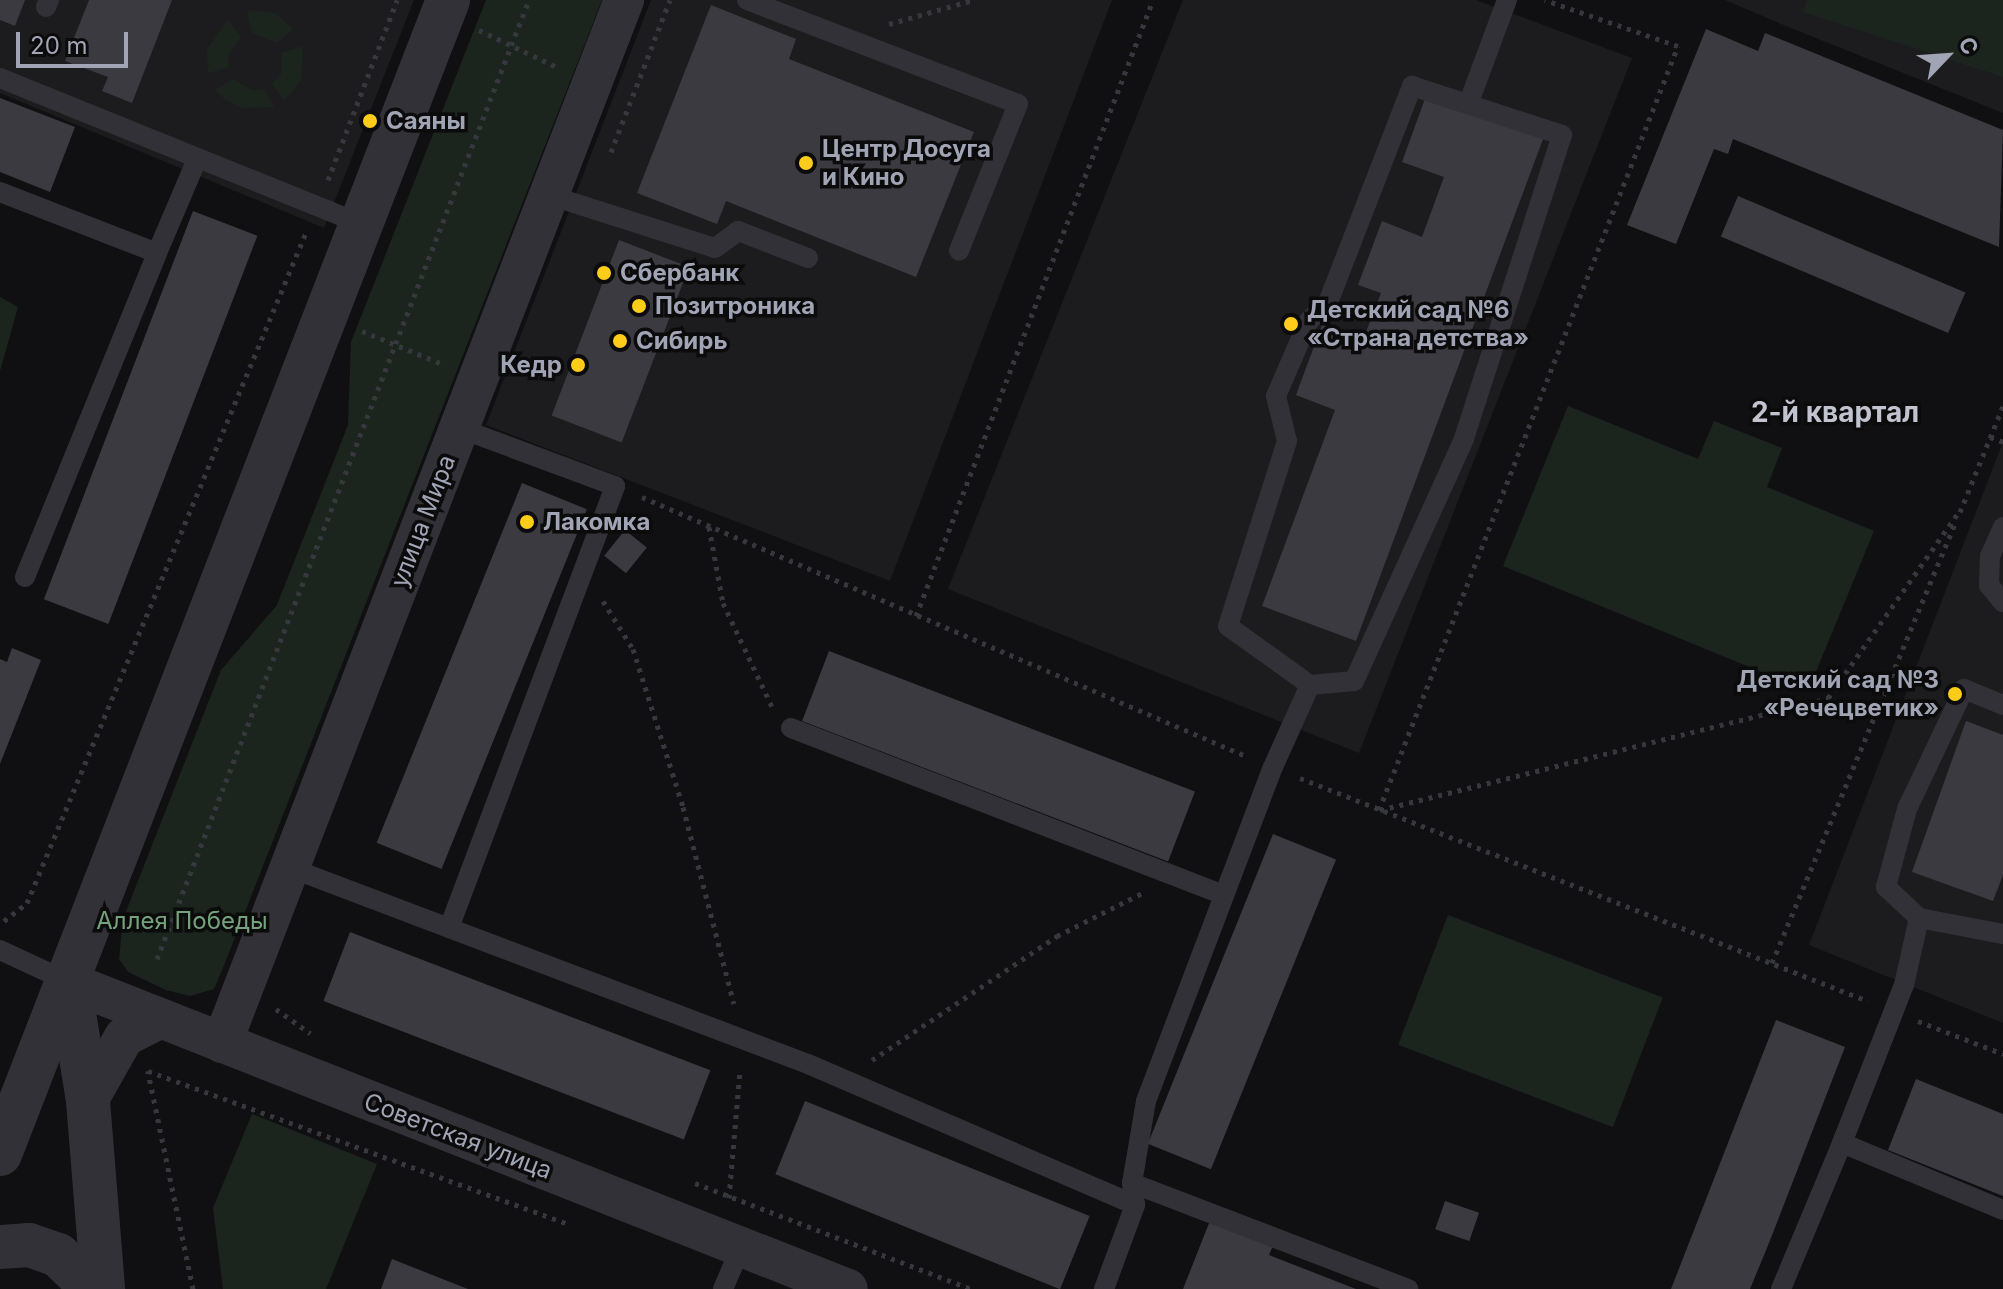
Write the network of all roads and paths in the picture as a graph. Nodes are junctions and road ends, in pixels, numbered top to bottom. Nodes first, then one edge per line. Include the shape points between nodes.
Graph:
1 (397, 0) edge
2 (529, 0) edge
3 (624, 0) edge
4 (747, 0) edge
5 (973, 0) edge
6 (1153, 0) edge
7 (1507, 0) edge
8 (1545, 0) edge
9 (461, 14) edge
10 (846, 36) junction
11 (512, 45) junction
12 (560, 68) dead end
13 (0, 78) edge
14 (1469, 102) junction
15 (197, 159) junction
16 (0, 192) edge
17 (549, 195) junction
18 (317, 206) junction
19 (361, 224) junction
20 (959, 251) dead end
21 (157, 253) junction
22 (808, 258) dead end
23 (280, 296) junction
24 (326, 316) junction
25 (395, 345) junction
26 (478, 379) junction
27 (2003, 406) edge
28 (459, 428) junction
29 (1990, 437) junction
30 (2003, 442) edge
31 (615, 486) junction
32 (1960, 510) junction
33 (709, 526) junction
34 (2003, 527) edge
35 (584, 569) junction
36 (25, 577) dead end
37 (2003, 602) edge
38 (916, 616) junction
39 (1310, 685) junction
40 (2003, 705) edge
41 (791, 728) joint
42 (1273, 767) junction
43 (1379, 810) junction
44 (288, 867) junction
45 (1175, 876) junction
46 (1224, 895) junction
47 (1919, 918) junction
48 (0, 924) edge
49 (449, 928) junction
50 (2003, 934) edge
51 (0, 950) edge
52 (157, 959) dead end
53 (1772, 963) junction
54 (69, 982) junction
55 (1895, 1012) junction
56 (159, 1019) junction
57 (743, 1039) junction
58 (222, 1043) junction
59 (2003, 1054) edge
60 (844, 1079) junction
61 (88, 1101) junction
62 (1842, 1143) junction
63 (0, 1154) edge
64 (1132, 1183) junction
65 (1135, 1205) junction
66 (2003, 1210) edge
67 (579, 1228) dead end
68 (0, 1247) edge
69 (741, 1247) junction
70 (93, 1289) edge
71 (103, 1289) edge
72 (193, 1289) edge
73 (723, 1289) edge
74 (848, 1289) edge
75 (1104, 1289) edge
76 (1408, 1289) edge
77 (1781, 1289) edge

1 - 18 path
2 - 11 path
3 - 17 street, улица Мира
4 - 10 lane
5 - 10 path
6 - 38 path
7 - 14 lane
8 - 43 path via 1678,46
9 - 11 path
9 - 19 street
10 - 20 lane via 1018,104
11 - 12 path
11 - 25 path
13 - 15 lane
14 - 39 lane via 1562,135 1464,439 1354,681
14 - 39 lane via 1412,86 1329,300 1308,322 1276,396 1287,441 1228,626
15 - 18 lane
15 - 21 lane
16 - 21 lane
17 - 22 lane via 715,248 738,231
17 - 26 street, улица Мира
18 - 19 lane
18 - 23 path
19 - 24 street
21 - 36 lane
23 - 24 path
23 - 48 path via 27,903
24 - 25 path
24 - 54 street
25 - 26 path
25 - 52 path
26 - 28 street, улица Мира
27 - 29 path
28 - 31 lane
28 - 44 street, улица Мира
29 - 30 path
29 - 32 path
31 - 33 path
31 - 35 lane
32 - 43 path via 1828,698
32 - 53 path
33 - 38 path
33 - 41 path via 723,603 771,707
34 - 37 lane via 1990,556 1989,585
35 - 49 lane
35 - 57 path via 633,649 683,807
38 - 42 path
39 - 42 lane
40 - 47 lane via 1964,689 1907,809 1886,887
41 - 45 lane
42 - 43 path
42 - 46 lane
43 - 53 path
44 - 49 lane
44 - 58 street, улица Мира
45 - 46 lane
45 - 60 path via 1057,936
46 - 64 lane via 1146,1101
47 - 50 lane
47 - 55 lane
49 - 57 lane
51 - 54 lane
53 - 55 path
54 - 56 street, Советская улица
54 - 61 street
54 - 63 street
55 - 59 path
55 - 62 lane
56 - 58 street, Советская улица
56 - 61 street via 124,1037
57 - 60 lane
57 - 69 path via 728,1196
58 - 69 street, Советская улица
60 - 65 lane
61 - 71 street
62 - 66 lane
62 - 77 lane
64 - 65 lane
64 - 76 lane
65 - 75 lane
67 - 72 path via 148,1071
68 - 70 street via 29,1245 58,1255
69 - 73 lane
69 - 74 street, Советская улица

